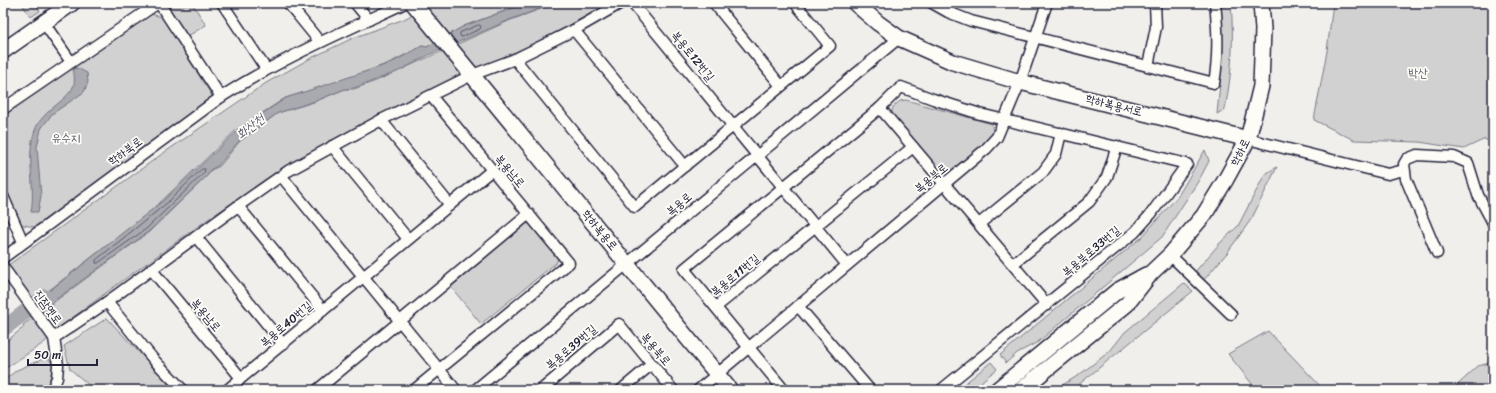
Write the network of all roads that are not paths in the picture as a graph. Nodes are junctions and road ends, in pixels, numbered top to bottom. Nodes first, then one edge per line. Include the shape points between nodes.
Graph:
1 (72, 3) edge
2 (158, 3) edge
3 (222, 3) edge
4 (288, 3) edge
5 (356, 3) edge
6 (621, 3) edge
7 (632, 3) edge
8 (714, 3) edge
9 (795, 3) edge
10 (855, 3) edge
11 (932, 3) edge
12 (1047, 3) edge
13 (1154, 3) edge
14 (1215, 3) edge
15 (1261, 3) edge
16 (412, 5) edge
17 (369, 20) junction
18 (44, 23) junction
19 (574, 30) junction
20 (1036, 37) junction
21 (899, 38) junction
22 (319, 41) junction
23 (3, 51) edge
24 (515, 59) junction
25 (71, 62) junction
26 (1148, 66) junction
27 (266, 69) junction
28 (471, 73) junction
29 (1020, 82) junction
30 (782, 86) junction
31 (431, 96) junction
32 (221, 97) junction
33 (880, 108) junction
34 (3, 109) edge
35 (1004, 119) junction
36 (381, 120) junction
37 (733, 126) junction
38 (1060, 133) junction
39 (1248, 139) junction
40 (332, 146) junction
41 (1117, 146) junction
42 (913, 147) junction
43 (757, 156) junction
44 (685, 166) junction
45 (492, 170) junction
46 (1404, 170) junction
47 (282, 177) junction
48 (944, 184) junction
49 (783, 188) junction
50 (3, 196) edge
51 (450, 205) junction
52 (238, 206) junction
53 (529, 214) junction
54 (1493, 223) edge
55 (979, 224) junction
56 (815, 227) junction
57 (196, 237) junction
58 (408, 240) junction
59 (23, 242) junction
60 (1437, 253) dead end
61 (1170, 255) junction
62 (3, 258) edge
63 (627, 264) junction
64 (1013, 264) junction
65 (846, 266) junction
66 (4, 268) edge
67 (151, 269) junction
68 (1150, 273) junction
69 (362, 278) junction
70 (107, 302) junction
71 (1047, 305) junction
72 (798, 306) junction
73 (716, 308) junction
74 (323, 310) junction
75 (1231, 314) dead end
76 (399, 322) junction
77 (619, 324) joint
78 (53, 336) junction
79 (283, 344) junction
80 (749, 347) junction
81 (652, 364) junction
82 (439, 370) junction
83 (717, 374) junction
84 (241, 378) junction
85 (49, 389) edge
86 (183, 390) edge
87 (227, 390) edge
88 (317, 390) edge
89 (414, 390) edge
90 (456, 390) edge
91 (475, 390) edge
92 (541, 390) edge
93 (621, 390) edge
94 (674, 390) edge
95 (698, 390) edge
96 (730, 390) edge
97 (784, 390) edge
98 (870, 390) edge
99 (941, 390) edge
100 (997, 390) edge
101 (1021, 390) edge

1 - 18 street
2 - 25 street
2 - 32 street
3 - 27 street
4 - 22 street
5 - 17 street
6 - 19 street
7 - 37 street, 복용로12번길
8 - 30 street
9 - 30 street via 830,46
10 - 21 street, 학하복용서로
11 - 20 street via 971,21
12 - 20 street, 복용북로
13 - 26 street via 1156,27
14 - 26 street via 1218,56 1214,83
15 - 39 street, 학하로 via 1261,86
16 - 17 street, 학하북로
16 - 28 street, 학하복용로
17 - 22 street, 학하북로
18 - 23 street
18 - 25 street
19 - 24 street
19 - 44 street
20 - 26 street
20 - 29 street, 복용북로
21 - 29 street, 학하복용서로 via 953,62
21 - 43 street, 복용로
22 - 27 street, 학하북로
24 - 28 street
24 - 44 street via 635,207
25 - 34 street
27 - 32 street, 학하북로
28 - 31 street
28 - 63 street, 학하복용로
29 - 35 street, 복용북로
29 - 39 street, 학하복용서로
30 - 37 street
31 - 36 street
31 - 45 street, 복용남로
32 - 59 street, 학하북로
33 - 35 street, 복용로11번길 via 902,87 933,99
33 - 42 street
33 - 49 street, 복용로11번길
35 - 38 street, 복용북로33번길
35 - 48 street, 복용북로 via 996,137 986,149
36 - 40 street
36 - 51 street
37 - 43 street, 복용로12번길
37 - 44 street
38 - 41 street, 복용북로33번길
38 - 55 street via 1056,154 1043,172
39 - 46 street, 학하복용서로 via 1388,174
39 - 61 street, 학하로 via 1204,215
40 - 47 street
40 - 58 street
41 - 64 street via 1107,177 1089,202
41 - 71 street, 복용북로33번길 via 1187,164 1135,232
42 - 48 street
42 - 56 street, 복용로11번길
43 - 49 street
43 - 63 street, 복용로
45 - 51 street, 복용로40번길
45 - 53 street, 복용남로
46 - 54 street via 1407,159 1417,156 1461,159 1468,164 1478,195
46 - 60 street
47 - 52 street
47 - 69 street
48 - 55 street
48 - 65 street, 복용북로
49 - 56 street
49 - 73 street, 복용로11번길 via 684,269
50 - 59 street
51 - 58 street, 복용로40번길
52 - 57 street
52 - 74 street
53 - 76 street
53 - 82 street, 복용남로 via 569,262
55 - 64 street
56 - 65 street
56 - 73 street, 복용로11번길
57 - 67 street
57 - 79 street
58 - 69 street, 복용로40번길
59 - 62 street, 학하북로
61 - 68 street, 학하로
61 - 75 street
63 - 83 street, 학하복용로
63 - 91 street, 복용로
64 - 71 street
65 - 72 street, 복용북로
66 - 78 street, 진잠옛로
67 - 70 street
67 - 84 street, 복용남로
68 - 100 street, 학하로 via 1117,291
68 - 101 street, 학하로 via 1127,304
69 - 74 street, 복용로40번길
69 - 76 street
70 - 78 street
70 - 86 street via 154,360
71 - 99 street, 복용북로33번길
72 - 80 street, 복용북로
72 - 98 street
73 - 80 street
74 - 79 street, 복용로40번길
76 - 82 street
76 - 88 street
77 - 81 street, 복용북로
77 - 92 street, 복용로39번길
78 - 85 street, 진잠옛로 via 58,365 57,378
79 - 84 street, 복용로40번길
80 - 83 street, 복용북로
80 - 97 street
81 - 93 street
81 - 94 street, 복용북로
82 - 89 street
82 - 90 street
83 - 95 street, 복용북로
83 - 96 street, 학하복용로
84 - 87 street, 복용로40번길

